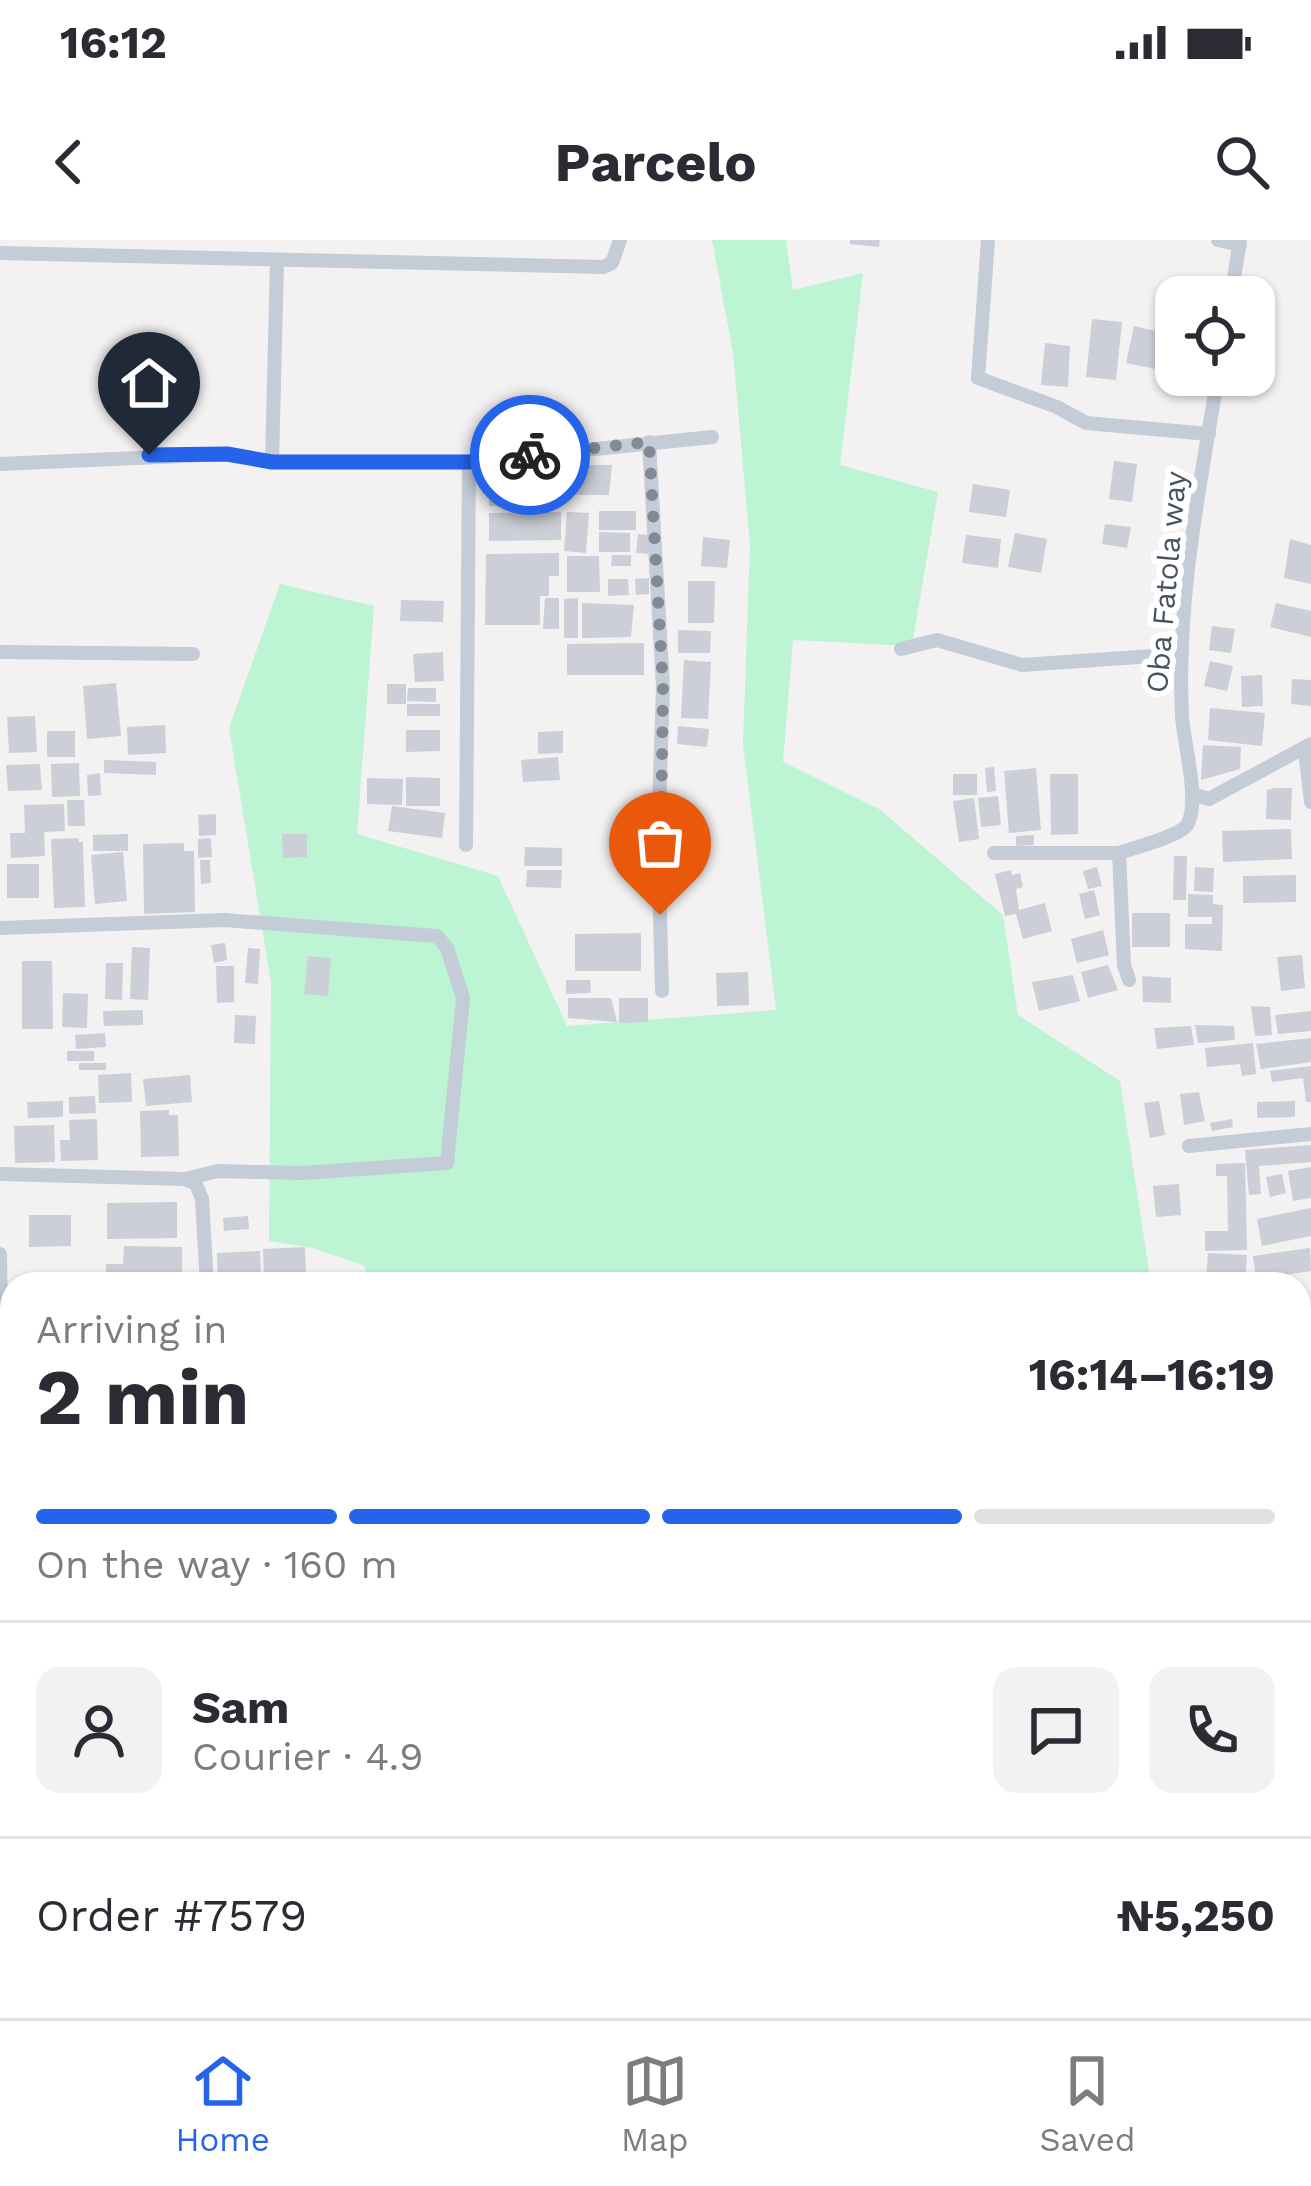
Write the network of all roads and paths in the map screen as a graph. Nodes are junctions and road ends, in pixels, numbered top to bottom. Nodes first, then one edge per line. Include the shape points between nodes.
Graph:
1 (174, 240) edge
2 (620, 240) edge
3 (988, 240) edge
4 (1218, 240) edge
5 (1240, 242) edge
6 (0, 253) edge
7 (174, 260) junction
8 (277, 260) junction
9 (1234, 276) edge
10 (1215, 396) edge
11 (1209, 434) junction
12 (712, 437) dead end
13 (649, 442) junction
14 (272, 462) junction
15 (469, 462) junction
16 (0, 464) edge
17 (901, 649) dead end
18 (0, 652) edge
19 (193, 654) dead end
20 (1183, 654) junction
21 (1308, 747) edge
22 (1192, 794) junction
23 (1311, 802) edge
24 (466, 844) dead end
25 (994, 853) dead end
26 (1119, 853) junction
27 (0, 928) edge
28 (1129, 980) dead end
29 (662, 991) dead end
30 (1311, 1134) edge
31 (1189, 1146) dead end
32 (0, 1174) edge
33 (185, 1178) junction
34 (206, 1272) edge

1 - 7 street
2 - 8 street via 603,267
3 - 11 street via 978,378 1087,423
4 - 5 street
5 - 9 street
6 - 7 street
7 - 8 street
8 - 14 street
10 - 11 street, Oba Fatola way
11 - 20 street, Oba Fatola way
12 - 13 street
13 - 15 street
13 - 29 street via 663,687
14 - 15 street
14 - 16 street via 227,454
15 - 24 street
17 - 20 street via 938,640 1022,664
18 - 19 street
20 - 22 street, Oba Fatola way
21 - 22 street via 1209,799
21 - 23 street
22 - 26 street via 1179,832
25 - 26 street
26 - 28 street
27 - 33 street via 224,920 437,936 447,948 464,998 447,1163
30 - 31 street
32 - 33 street
33 - 34 street via 202,1199

